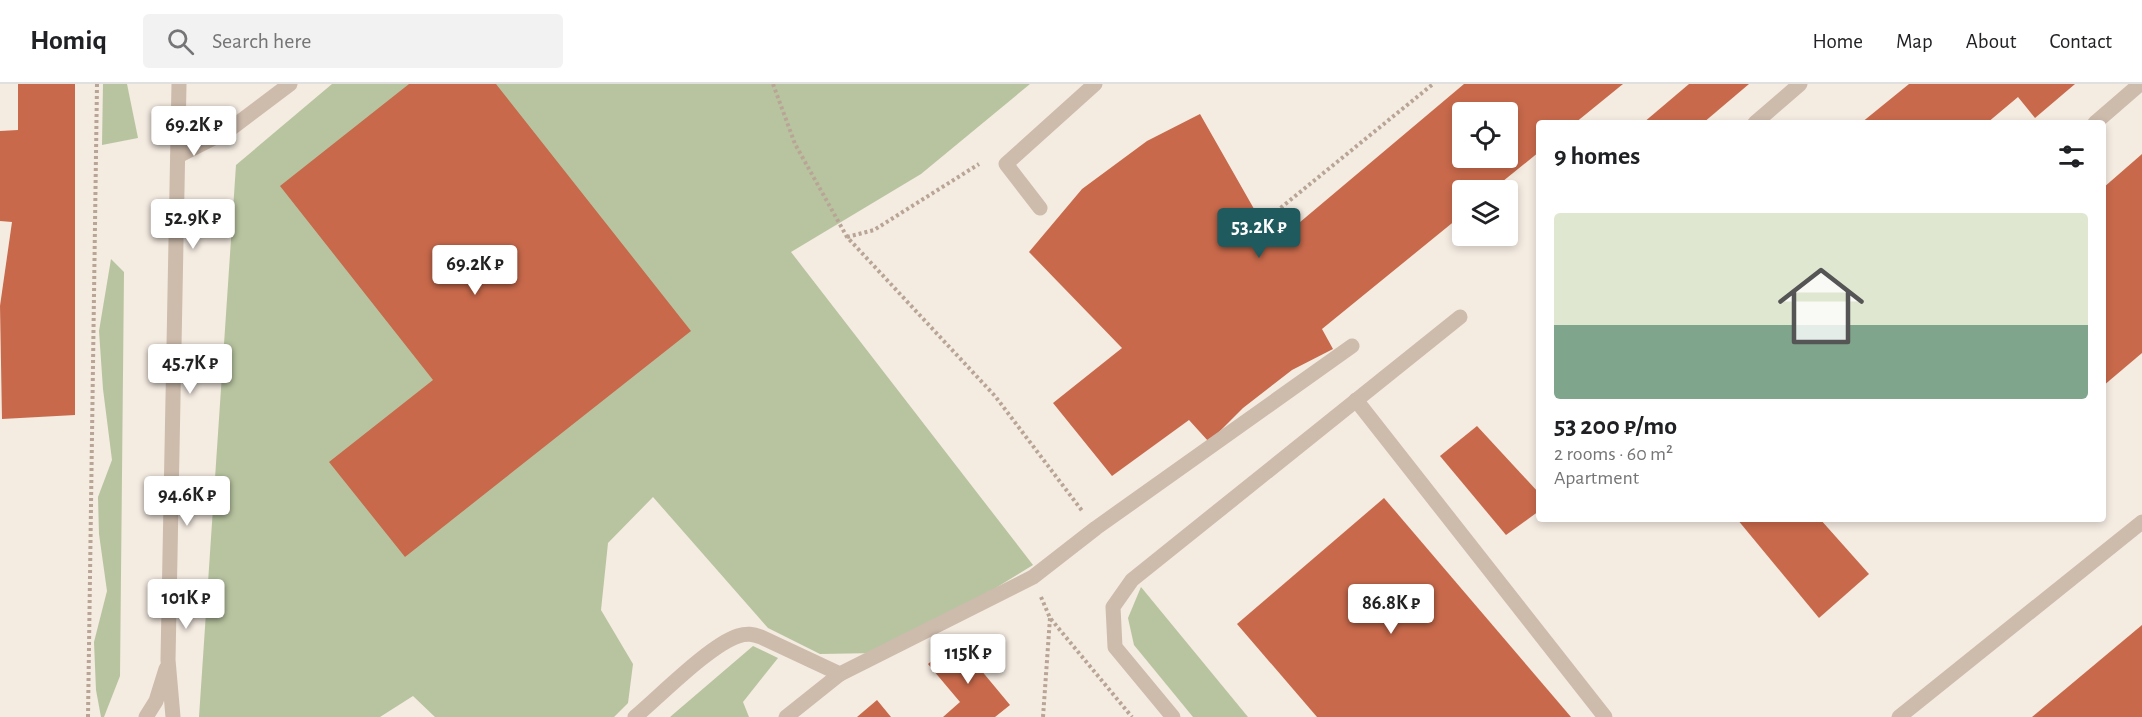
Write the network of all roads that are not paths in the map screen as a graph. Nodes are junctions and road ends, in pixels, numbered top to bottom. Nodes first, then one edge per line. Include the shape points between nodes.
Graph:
1 (179, 84) edge
2 (290, 84) edge
3 (1095, 84) edge
4 (1800, 84) edge
5 (2140, 84) edge
6 (1758, 120) edge
7 (2098, 120) edge
8 (178, 156) junction
9 (1040, 208) dead end
10 (1460, 316) dead end
11 (1352, 346) dead end
12 (1356, 400) junction
13 (2142, 522) edge
14 (168, 660) junction
15 (840, 674) junction
16 (146, 717) edge
17 (173, 717) edge
18 (635, 717) edge
19 (786, 717) edge
20 (1173, 717) edge
21 (1605, 717) edge
22 (1899, 717) edge

1 - 8 street
2 - 8 street via 229,130
3 - 9 street via 1006,164
4 - 6 street
5 - 7 street
8 - 14 street
10 - 12 street
11 - 15 street via 1033,577
12 - 20 street via 1132,580 1113,607 1115,647
12 - 21 street
13 - 22 street
14 - 16 street via 156,701
14 - 17 street
15 - 18 street via 761,637 737,636 715,648
15 - 19 street

